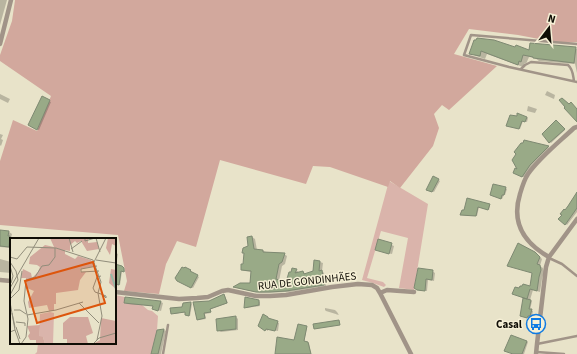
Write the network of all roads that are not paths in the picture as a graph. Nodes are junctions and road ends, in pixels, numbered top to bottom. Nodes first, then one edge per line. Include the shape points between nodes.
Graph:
1 (11, 0) edge
2 (0, 21) edge
3 (5, 23) junction
4 (0, 44) edge
5 (577, 44) edge
6 (521, 69) junction
7 (575, 81) edge
8 (577, 127) edge
9 (577, 219) edge
10 (549, 257) junction
11 (577, 276) edge
12 (0, 280) edge
13 (10, 281) edge
14 (116, 292) edge
15 (414, 292) dead end
16 (380, 293) junction
17 (168, 325) dead end
18 (577, 336) edge
19 (536, 344) junction
20 (536, 353) edge
21 (543, 353) edge
22 (163, 354) edge
23 (411, 354) edge
24 (564, 354) edge

1 - 3 street
2 - 3 street
3 - 4 street
5 - 6 lane via 471,35 464,55
6 - 7 lane
6 - 7 lane via 531,62 570,66
8 - 10 street via 527,175 517,204 517,220 527,240 539,252
9 - 10 street
10 - 11 lane
10 - 19 street
12 - 13 street
14 - 16 street, RUA DE GONDINHÃES via 179,299 208,296 228,290 270,296 358,284 372,285
15 - 16 street via 387,290
16 - 23 street
17 - 22 lane
18 - 19 lane
19 - 20 street
20 - 21 lane
21 - 24 lane

